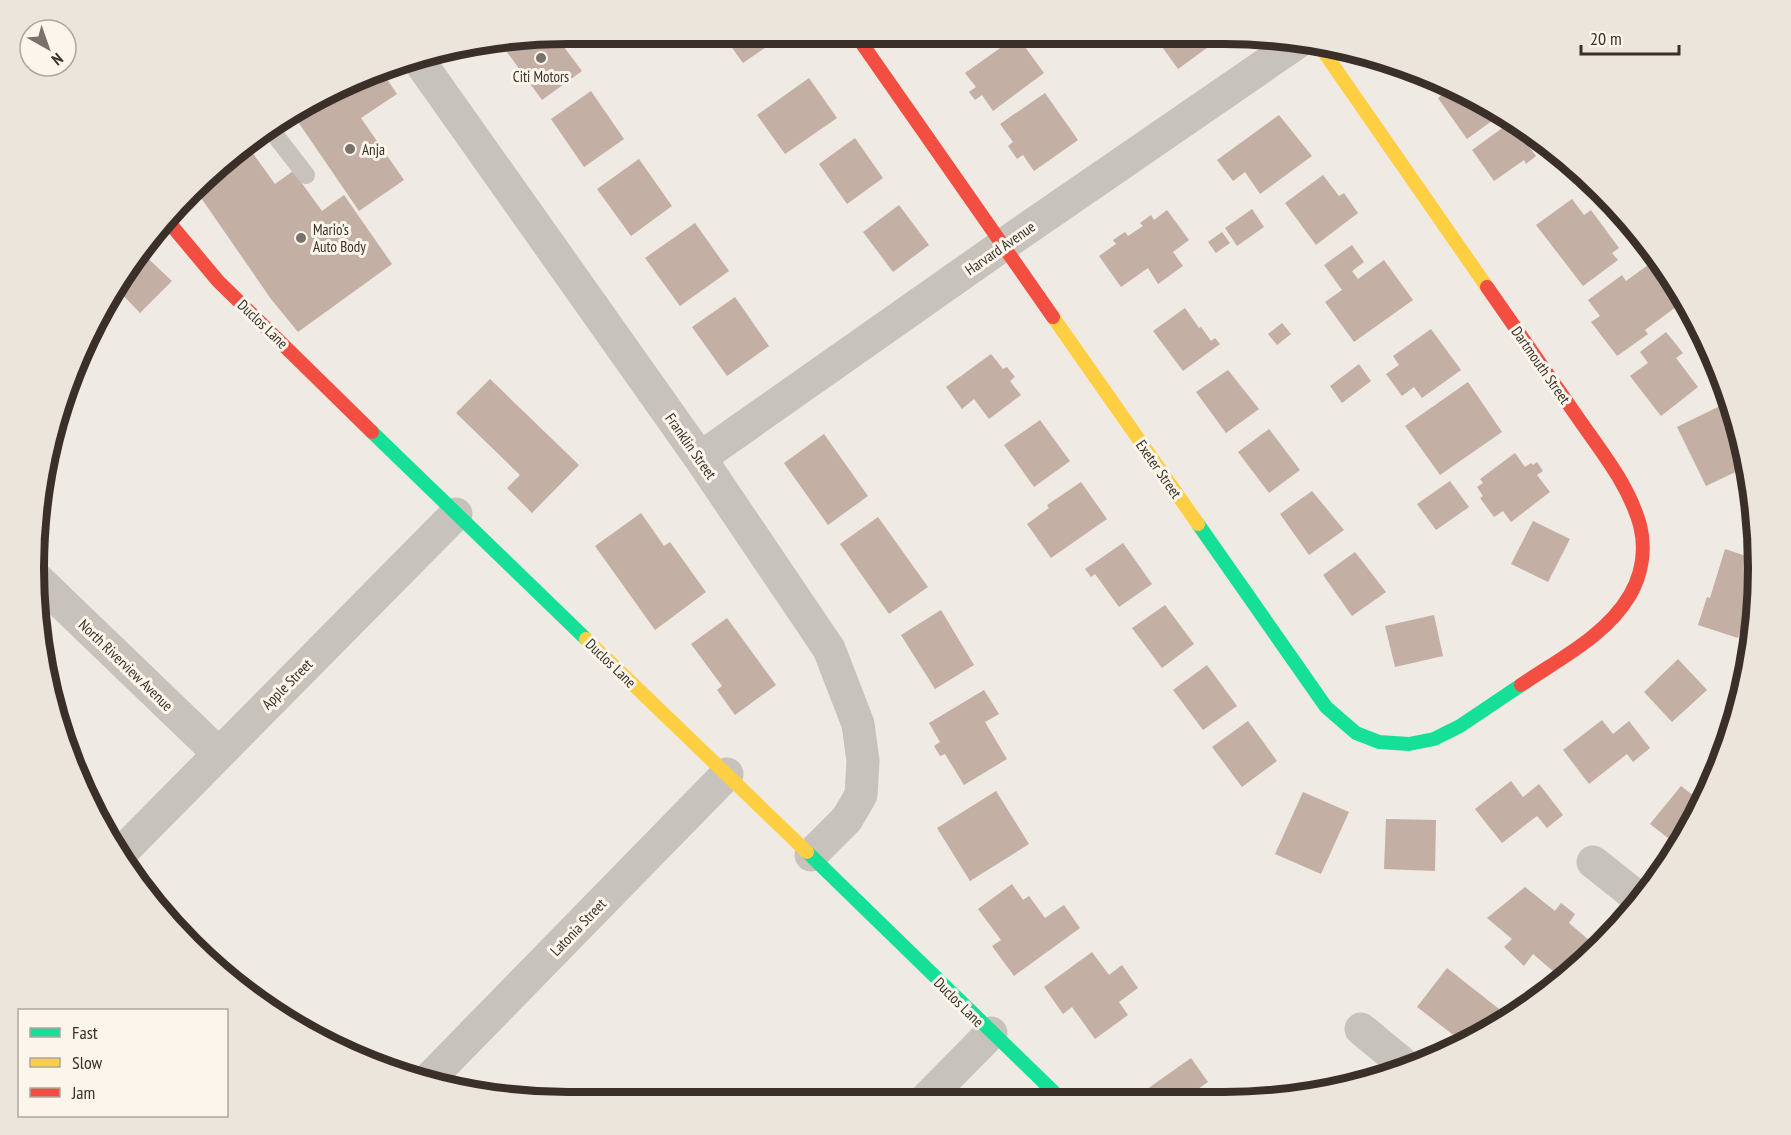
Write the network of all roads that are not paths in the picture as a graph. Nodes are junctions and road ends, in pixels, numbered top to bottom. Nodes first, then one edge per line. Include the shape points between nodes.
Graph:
1 (862, 44) edge
2 (1290, 48) edge
3 (1325, 54) edge
4 (421, 64) edge
5 (273, 134) edge
6 (306, 176) dead end
7 (171, 225) edge
8 (1003, 245) junction
9 (700, 458) junction
10 (456, 514) junction
11 (45, 586) edge
12 (1534, 676) joint
13 (218, 753) junction
14 (727, 774) junction
15 (125, 848) edge
16 (811, 855) junction
17 (1593, 862) dead end
18 (1633, 894) edge
19 (1361, 1029) dead end
20 (991, 1033) junction
21 (1400, 1061) edge
22 (434, 1074) edge
23 (933, 1092) edge
24 (1054, 1092) edge

1 - 8 street, Exeter Street
2 - 8 street, Harvard Avenue
3 - 12 street, Dartmouth Street via 1624,484 1636,510 1643,541 1642,566 1634,590 1619,613 1599,632
4 - 9 street, Franklin Street
5 - 6 lane
7 - 10 street, Duclos Lane via 218,280
8 - 9 street, Harvard Avenue
8 - 12 street, Exeter Street via 1326,707 1356,733 1379,742 1409,744 1434,739
9 - 16 street, Franklin Street via 829,649 858,724 863,761 861,795 847,819
10 - 13 street, Apple Street
10 - 14 street, Duclos Lane
11 - 13 street, North Riverview Avenue
13 - 15 street, Apple Street
14 - 16 street, Duclos Lane
14 - 22 street, Latonia Street
16 - 20 street, Duclos Lane
17 - 18 street
19 - 21 street
20 - 23 street
20 - 24 street, Duclos Lane

